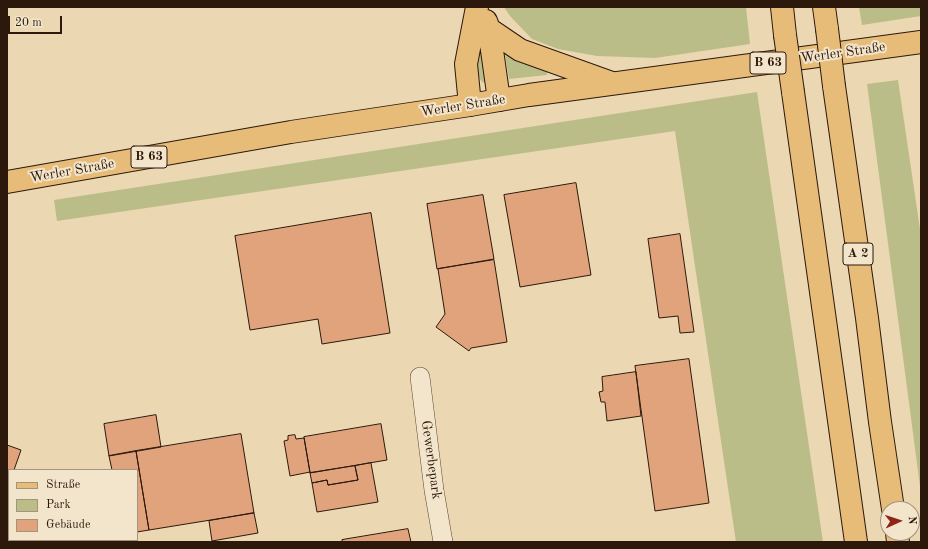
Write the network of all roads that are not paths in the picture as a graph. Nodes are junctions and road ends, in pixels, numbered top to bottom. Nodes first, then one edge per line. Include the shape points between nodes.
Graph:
1 (476, 7) edge
2 (480, 7) edge
3 (782, 7) edge
4 (824, 7) edge
5 (489, 29) junction
6 (921, 42) edge
7 (612, 83) junction
8 (498, 100) junction
9 (470, 105) junction
10 (7, 182) edge
11 (420, 377) dead end
12 (892, 501) edge
13 (443, 542) edge
14 (856, 542) edge

1 - 9 main road via 466,64
2 - 5 main road
3 - 14 main road, bridge
4 - 12 main road, A 2, bridge
5 - 7 main road via 520,50
5 - 8 main road
6 - 7 main road, Werler Straße / B 63
7 - 8 main road, Werler Straße / B 63
8 - 9 main road, Werler Straße / B 63
9 - 10 main road, Werler Straße / B 63 via 291,132
11 - 13 street, Gewerbepark

